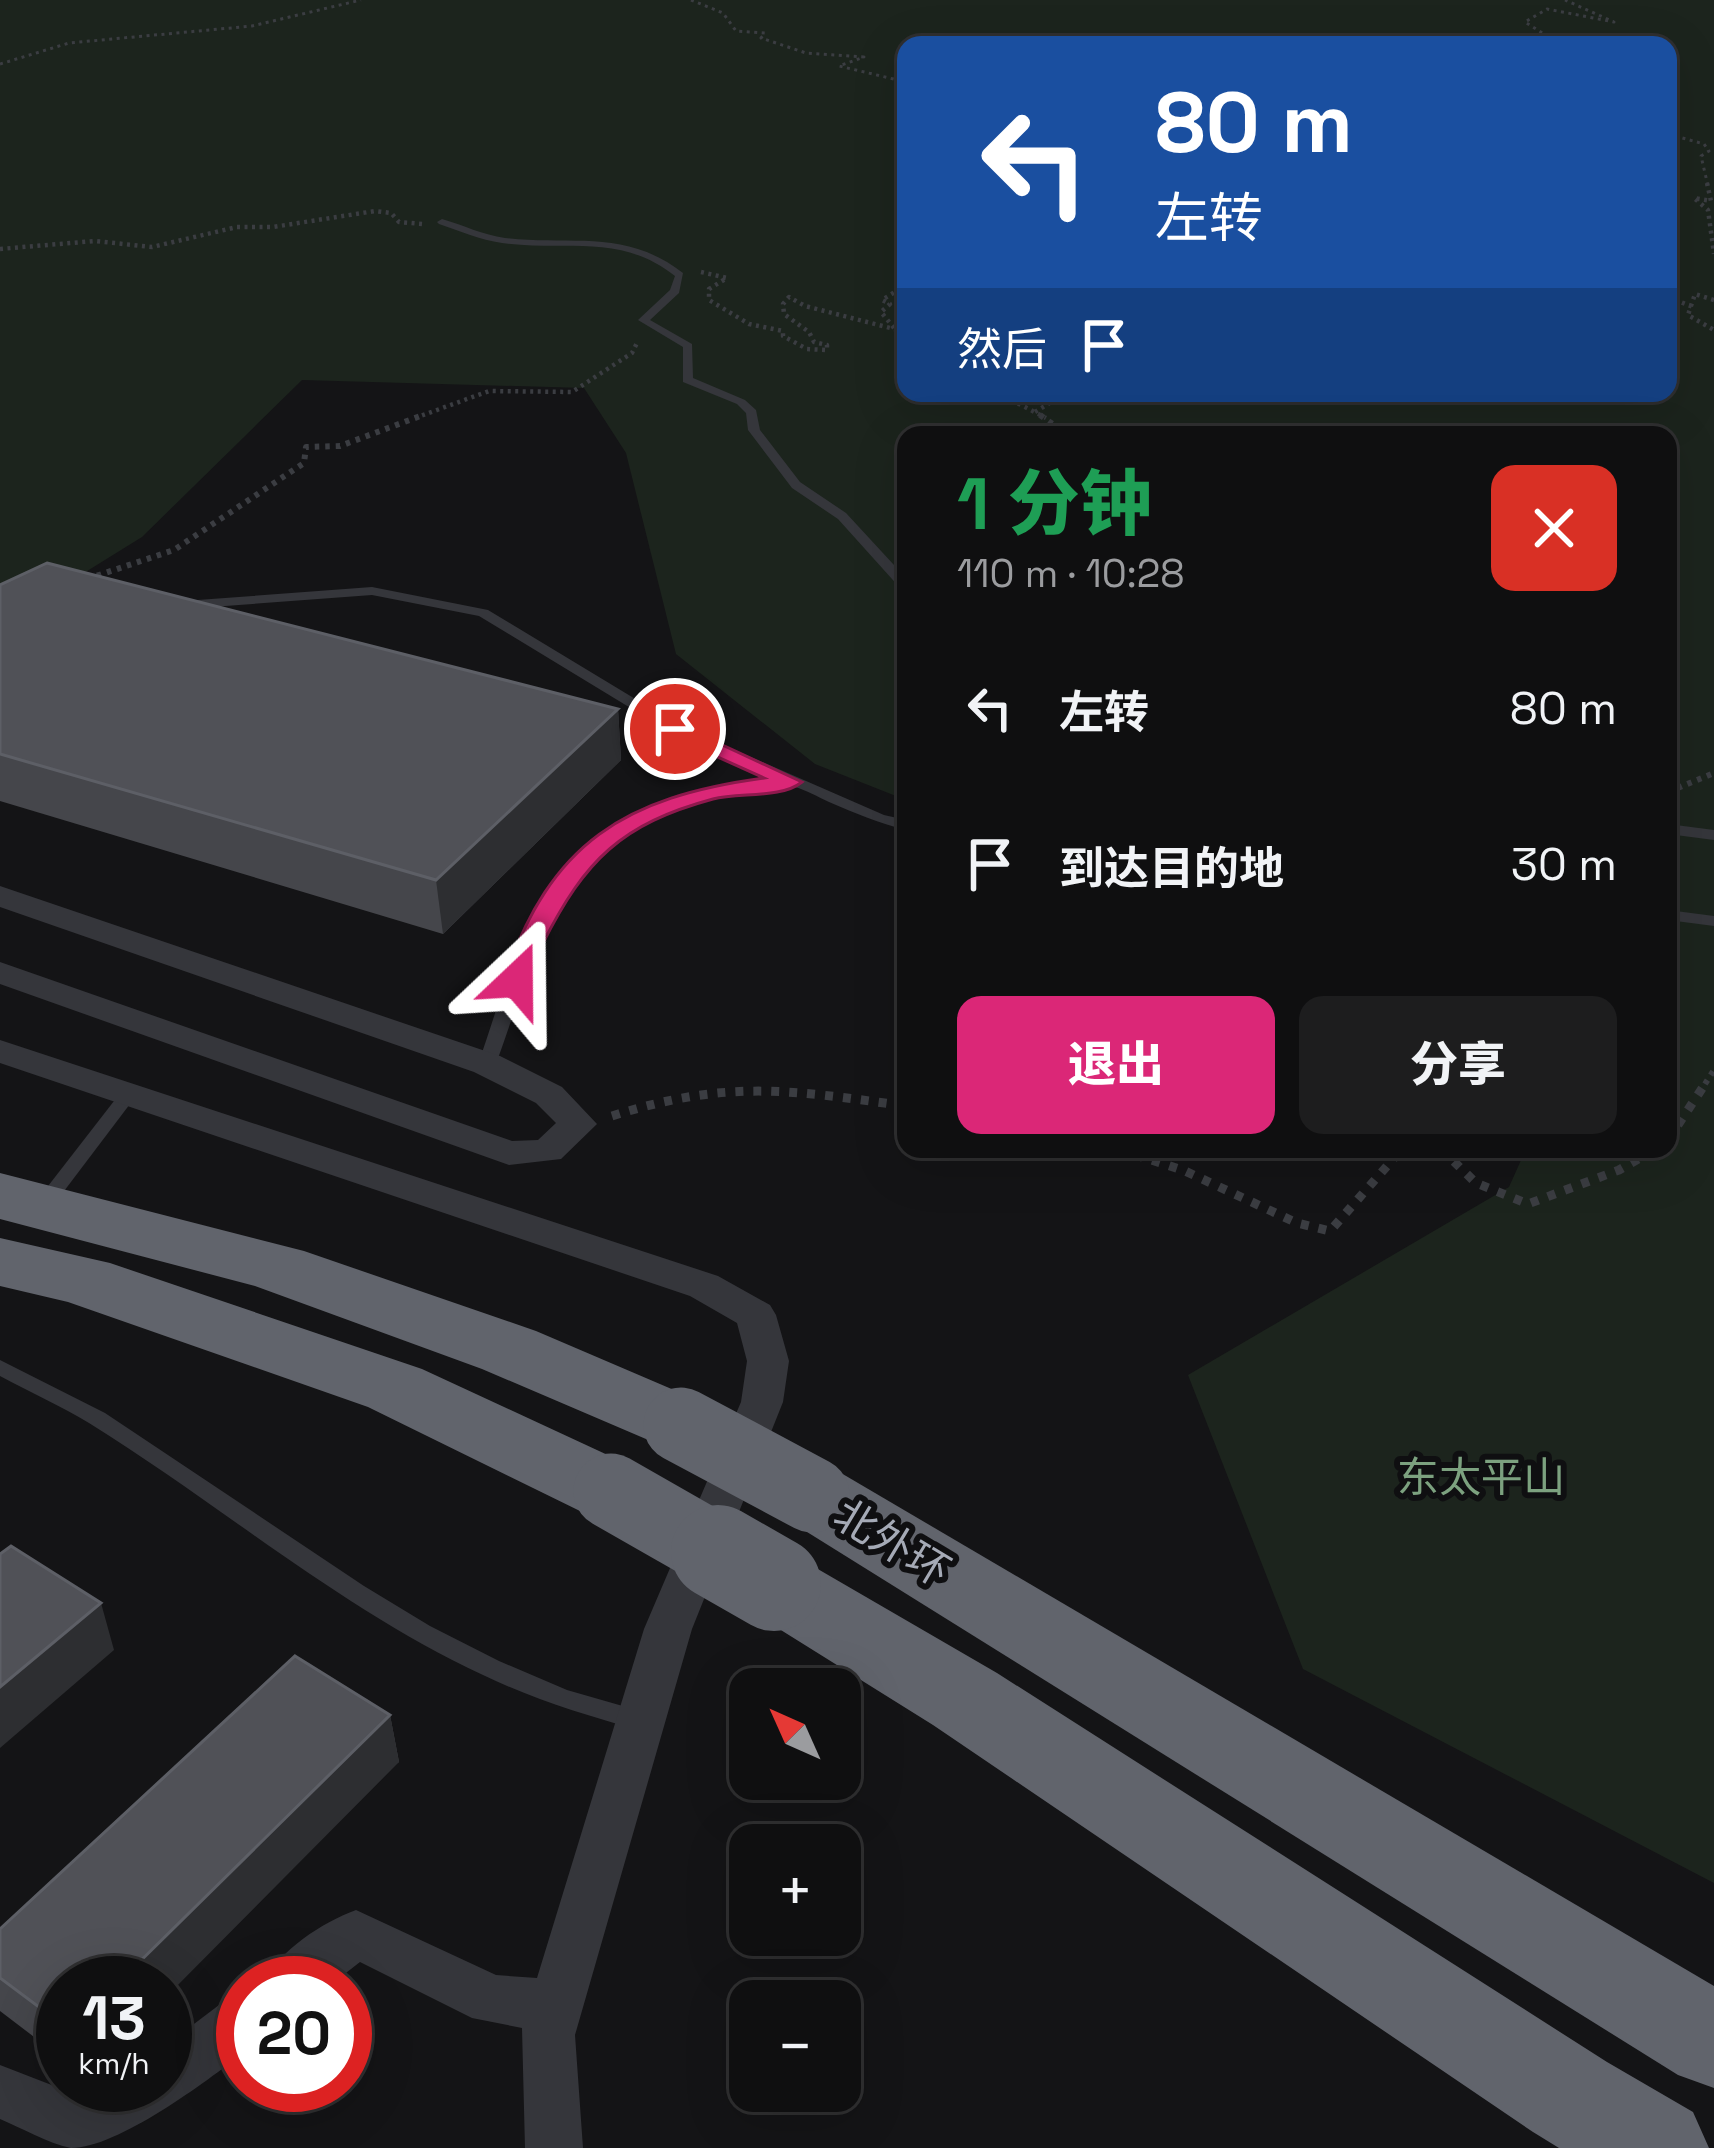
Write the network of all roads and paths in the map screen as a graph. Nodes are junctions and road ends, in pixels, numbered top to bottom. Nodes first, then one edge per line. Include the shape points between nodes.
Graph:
1 (361, 0) edge
2 (691, 0) edge
3 (1565, 0) edge
4 (1547, 36) edge
5 (0, 64) edge
6 (897, 80) edge
7 (1677, 136) edge
8 (442, 222) joint
9 (0, 249) edge
10 (1714, 254) edge
11 (676, 272) junction
12 (897, 291) edge
13 (1714, 300) edge
14 (1677, 301) edge
15 (1693, 307) junction
16 (651, 326) junction
17 (896, 328) joint
18 (1714, 330) edge
19 (1016, 402) edge
20 (1045, 402) edge
21 (1035, 412) junction
22 (1055, 426) edge
23 (109, 572) junction
24 (897, 576) edge
25 (86, 579) edge
26 (173, 606) joint
27 (1714, 773) edge
28 (790, 782) junction
29 (1677, 788) edge
30 (897, 822) edge
31 (1677, 830) edge
32 (1714, 835) edge
33 (0, 896) edge
34 (1677, 916) edge
35 (1714, 921) edge
36 (0, 972) edge
37 (0, 1051) edge
38 (487, 1064) junction
39 (1714, 1070) edge
40 (127, 1096) junction
41 (897, 1104) edge
42 (1677, 1126) edge
43 (571, 1130) junction
44 (1145, 1158) edge
45 (1394, 1158) edge
46 (1450, 1158) edge
47 (1640, 1158) edge
48 (14, 1222) edge
49 (0, 1367) edge
50 (641, 1720) junction
51 (327, 1956) edge
52 (556, 2005) junction
53 (216, 2041) edge
54 (1714, 2041) edge
55 (192, 2059) edge
56 (0, 2092) edge
57 (36, 2106) edge
58 (50, 2112) edge
59 (107, 2112) edge
60 (554, 2148) edge
61 (1656, 2148) edge

1 - 5 path via 251,26 69,43
2 - 6 path via 723,13 743,34 864,57 839,66
3 - 4 path via 1614,22 1546,10 1525,22
7 - 10 path via 1709,151 1701,156 1711,201 1694,198 1708,210
8 - 9 path via 413,226 375,211 237,226 152,248 95,241
8 - 11 lane via 502,241 638,248
11 - 16 lane via 675,291 643,320
11 - 17 path via 721,274 727,280 709,289 710,300 808,349 827,345 784,314 784,299
12 - 17 path via 882,300 890,304 881,313
13 - 15 path via 1695,294
14 - 15 path
15 - 18 path via 1688,315
16 - 23 path via 632,352 572,392 489,391 340,446 306,447 304,463 174,550
16 - 24 lane via 688,346 687,380 752,412 754,430 796,484 842,517
19 - 21 path
20 - 21 path
21 - 22 path
23 - 25 path
23 - 26 path via 144,600
26 - 28 lane via 372,591 483,614 675,729
27 - 29 path
28 - 30 lane
28 - 38 lane via 709,793 615,830 571,871 527,948
31 - 32 lane
33 - 38 street
34 - 35 lane
36 - 43 street via 509,1153 548,1151
37 - 40 street
38 - 43 street via 549,1095 578,1124
39 - 42 path
40 - 48 lane
40 - 50 street via 704,1286 756,1315 768,1361 761,1402 668,1629
41 - 43 path via 752,1087 681,1095
44 - 45 path via 1330,1231
46 - 47 path via 1476,1183 1528,1204
48 - 54 highway, 北外环, bridge via 278,1268 508,1350 681,1424 812,1495
48 - 61 highway, bridge via 84,1281 395,1388 611,1491 964,1699
49 - 50 lane via 96,1418 420,1634 513,1681
50 - 52 street
51 - 52 street via 356,1934 491,2000
52 - 60 street via 547,2035
53 - 55 street
56 - 57 street
58 - 59 street via 83,2125

